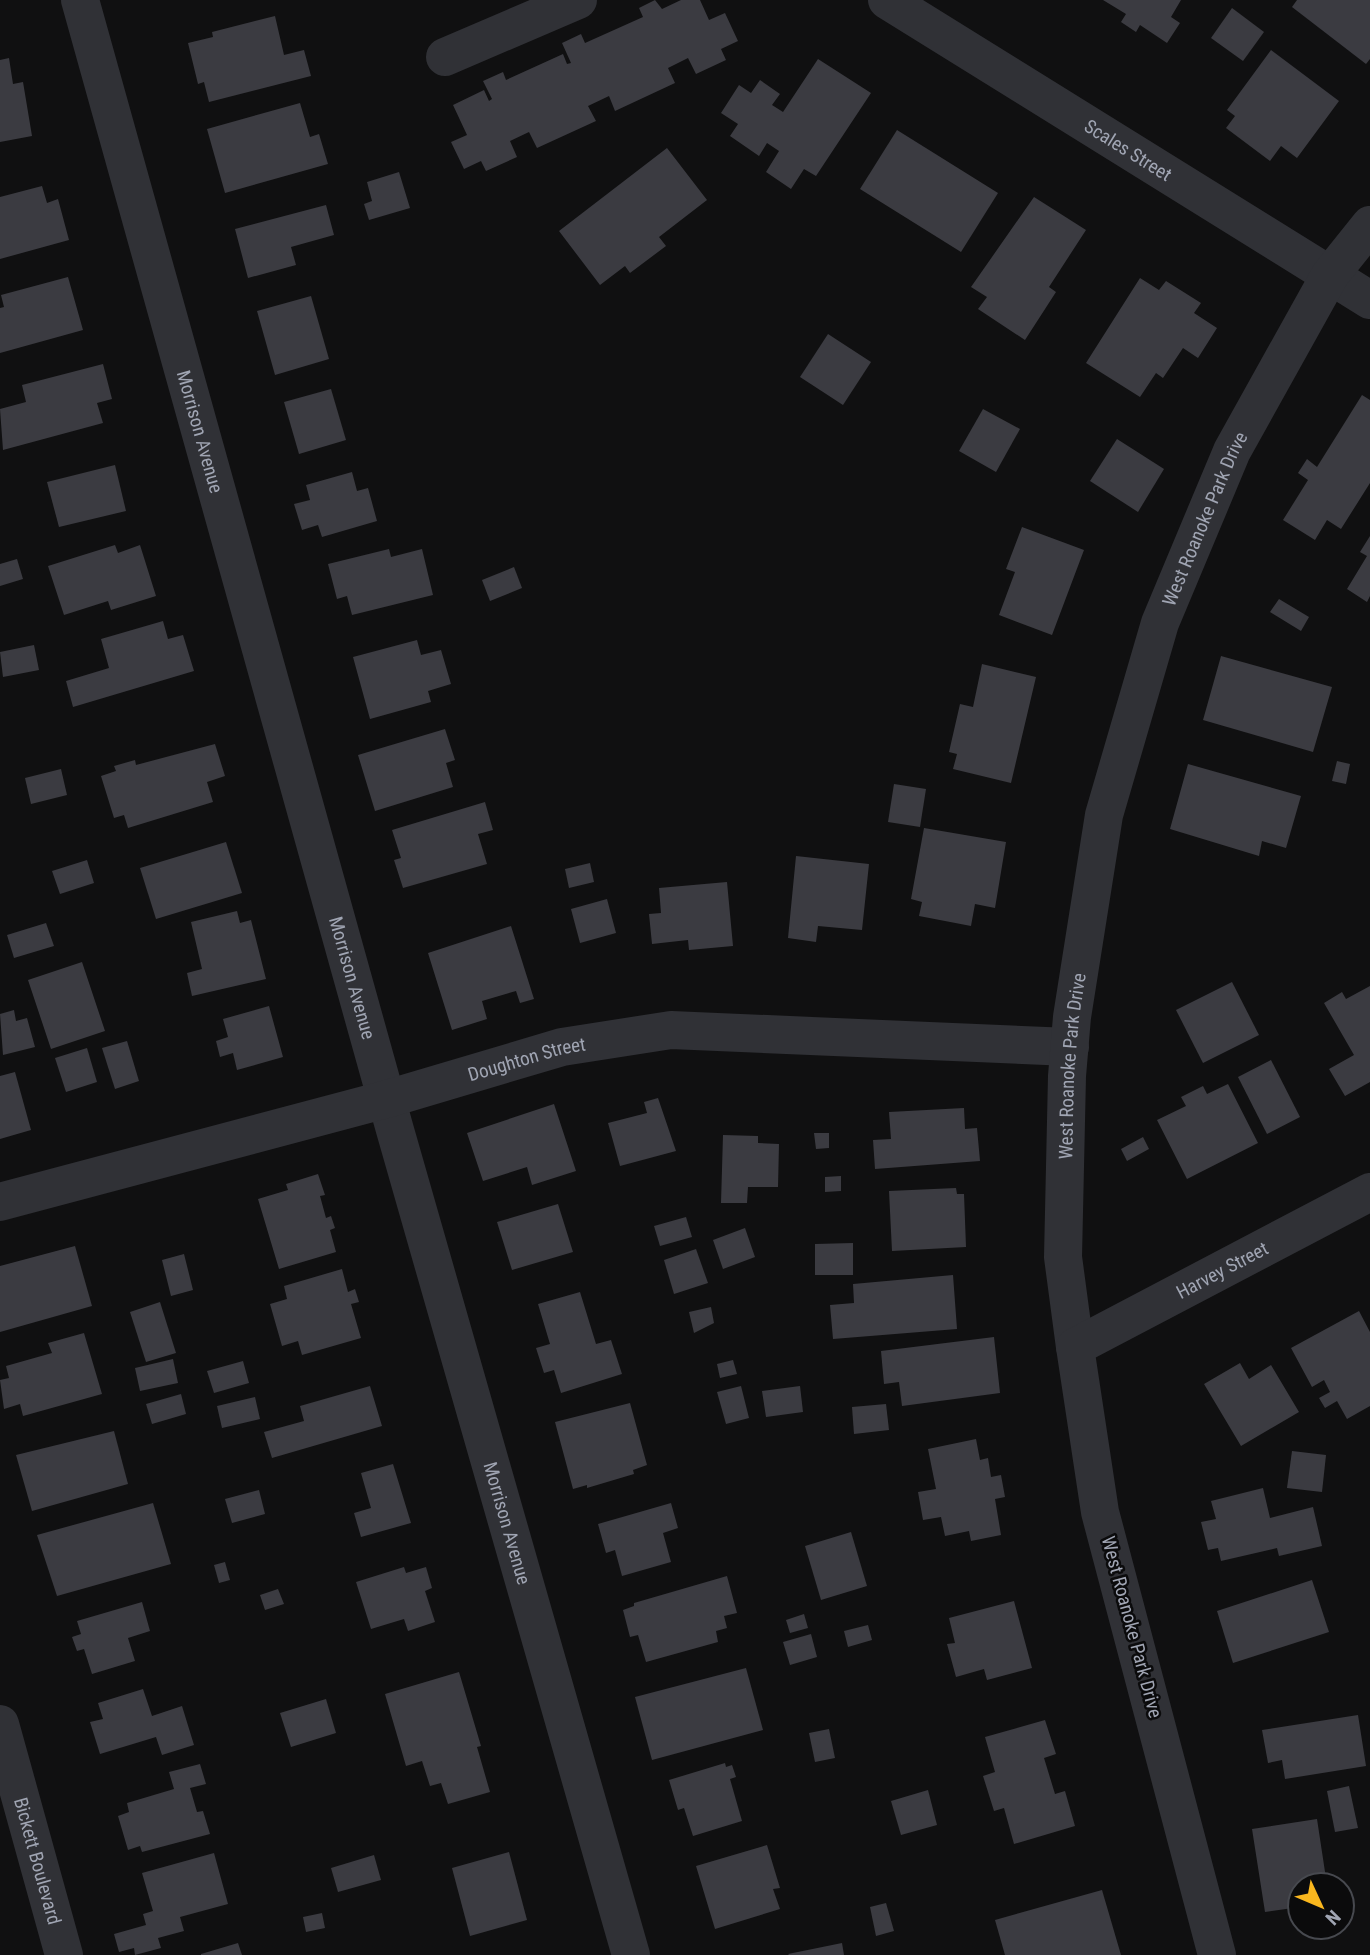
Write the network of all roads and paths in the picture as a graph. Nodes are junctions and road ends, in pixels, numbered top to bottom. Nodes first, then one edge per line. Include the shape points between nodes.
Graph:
1 (80, 0) edge
2 (578, 0) edge
3 (887, 0) edge
4 (445, 57) dead end
5 (1370, 225) edge
6 (1330, 275) junction
7 (1370, 300) edge
8 (1070, 1047) junction
9 (387, 1098) junction
10 (1370, 1192) edge
11 (0, 1202) edge
12 (1074, 1347) junction
13 (0, 1724) edge
14 (64, 1955) edge
15 (631, 1955) edge
16 (1217, 1955) edge

1 - 9 street, Morrison Avenue
2 - 4 street
3 - 6 street, Scales Street
5 - 6 street, West Roanoke Park Drive
6 - 7 street, Scales Street
6 - 8 street, West Roanoke Park Drive via 1232,450 1160,623 1104,815
8 - 9 street, Doughton Street via 671,1030 562,1047
8 - 12 street, West Roanoke Park Drive via 1063,1257
9 - 11 street, Doughton Street
9 - 15 street, Morrison Avenue
10 - 12 street, Harvey Street
12 - 16 street, West Roanoke Park Drive via 1100,1511
13 - 14 street, Bickett Boulevard

